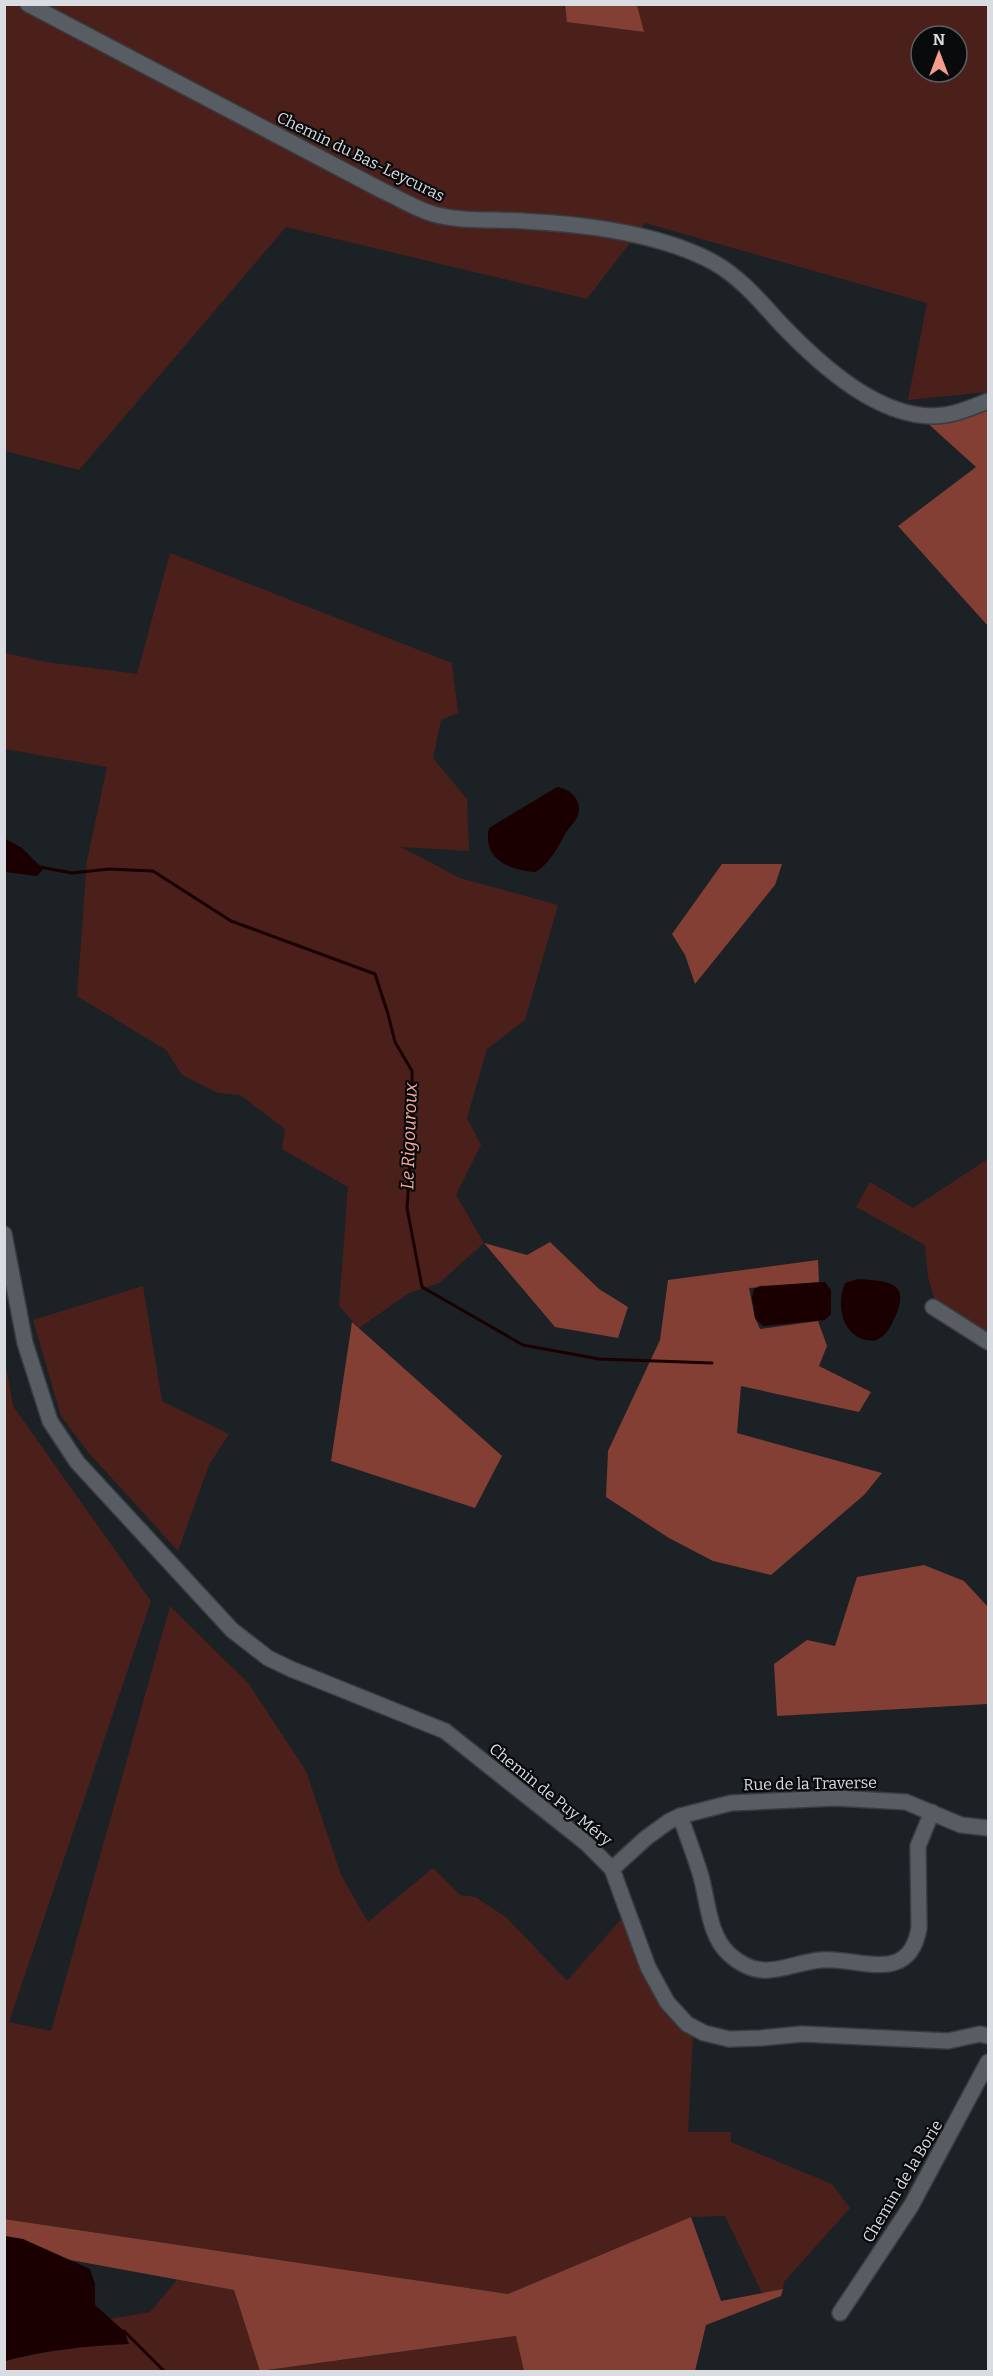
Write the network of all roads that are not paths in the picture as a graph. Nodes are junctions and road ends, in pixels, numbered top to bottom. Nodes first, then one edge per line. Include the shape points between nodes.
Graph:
1 (28, 4) edge
2 (988, 401) edge
3 (4, 1233) edge
4 (933, 1307) dead end
5 (988, 1341) edge
6 (932, 1812) junction
7 (680, 1816) junction
8 (988, 1828) edge
9 (612, 1869) junction
10 (988, 2036) edge
11 (988, 2062) edge
12 (840, 2313) dead end

1 - 2 street, Chemin du Bas-Leycuras via 431,213 458,219 575,225 672,245 704,258 729,271 844,381 880,403 901,411 945,415
3 - 9 street, Chemin de Puy Méry via 25,1343 50,1421 77,1462 232,1630 268,1658 291,1669 445,1731 586,1843
4 - 5 street
6 - 7 street, Rue de la Traverse via 906,1802 835,1798 732,1803
6 - 7 street via 918,1846 919,1928 911,1951 885,1966 821,1960 774,1971 750,1967 728,1954 715,1936
6 - 8 street, Rue de la Traverse via 961,1825
7 - 9 street, Rue de la Traverse via 657,1829
9 - 10 street, Chemin de Puy Méry via 662,1994 677,2015 704,2033 729,2039 802,2034 948,2041
11 - 12 street, Chemin de la Borie via 911,2206

